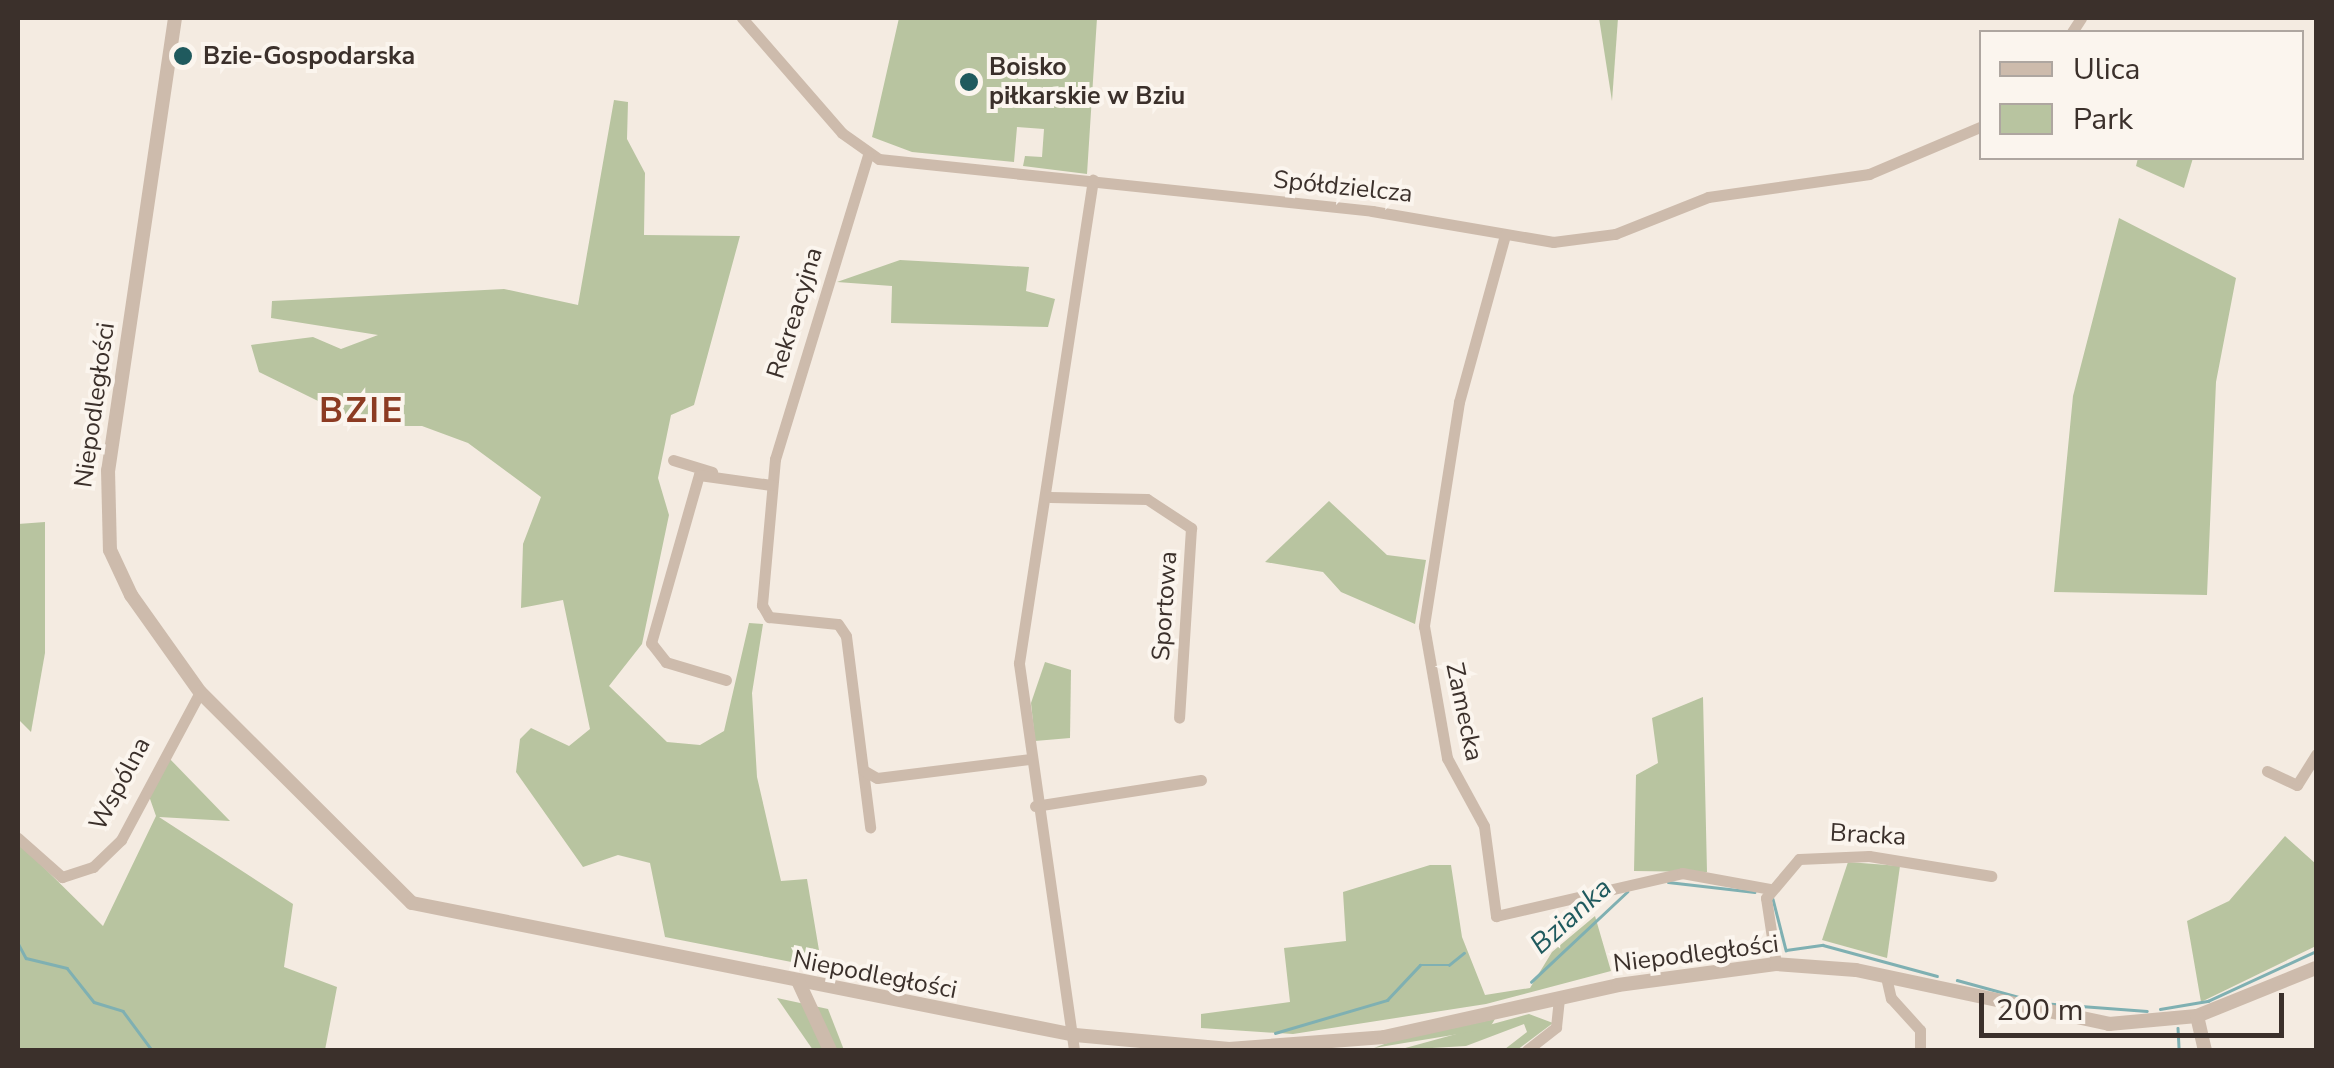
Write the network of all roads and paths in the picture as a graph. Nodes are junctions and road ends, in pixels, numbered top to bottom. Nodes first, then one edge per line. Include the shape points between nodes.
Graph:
1 (175, 18) edge
2 (742, 18) edge
3 (1979, 127) edge
4 (868, 155) junction
5 (1094, 180) junction
6 (1505, 236) junction
7 (672, 460) dead end
8 (713, 472) junction
9 (771, 485) junction
10 (1050, 496) junction
11 (726, 680) dead end
12 (200, 692) junction
13 (1179, 718) dead end
14 (2316, 754) edge
15 (1029, 759) junction
16 (863, 770) junction
17 (2267, 771) dead end
18 (1201, 780) dead end
19 (1035, 806) junction
20 (870, 827) dead end
21 (18, 838) edge
22 (1992, 876) dead end
23 (1770, 889) junction
24 (1776, 964) junction
25 (2316, 968) edge
26 (1886, 977) junction
27 (798, 983) junction
28 (1559, 999) junction
29 (2197, 1016) junction
30 (1074, 1043) edge
31 (830, 1050) edge
32 (1229, 1050) edge
33 (1527, 1050) edge
34 (1920, 1050) edge
35 (2205, 1050) edge

1 - 12 street, Niepodległości via 104,505 118,572
2 - 4 street
3 - 6 street, Spółdzielcza via 1898,166 1708,197 1615,234
4 - 5 street, Spółdzielcza
4 - 9 street, Rekreacyjna
5 - 6 street, Spółdzielcza
5 - 10 street
6 - 23 street, Zamecka via 1452,435 1424,626 1447,758 1484,826 1496,916 1682,874
7 - 8 street
8 - 9 street
8 - 11 street via 691,487 651,643 666,662
9 - 16 street, Rekreacyjna via 763,614 838,624 846,636
10 - 13 street, Sportowa via 1147,499 1191,528
10 - 15 street via 1020,631
12 - 21 street, Wspólna via 121,840 93,867 62,877
12 - 27 street, Niepodległości via 412,903
14 - 17 street via 2297,785
15 - 16 street via 876,778
15 - 19 street
16 - 20 street, Rekreacyjna
18 - 19 street
19 - 30 street
22 - 23 street, Bracka via 1822,854 1782,871
23 - 24 street
24 - 26 street, Niepodległości
24 - 28 street, Niepodległości
25 - 29 street, Niepodległości
26 - 29 street, Niepodległości via 2061,1020
26 - 34 street via 1891,998 1920,1030
27 - 30 street, Niepodległości
27 - 31 street
28 - 32 street, Niepodległości via 1384,1037
28 - 33 street via 1556,1027
29 - 35 street
30 - 32 street, Niepodległości

